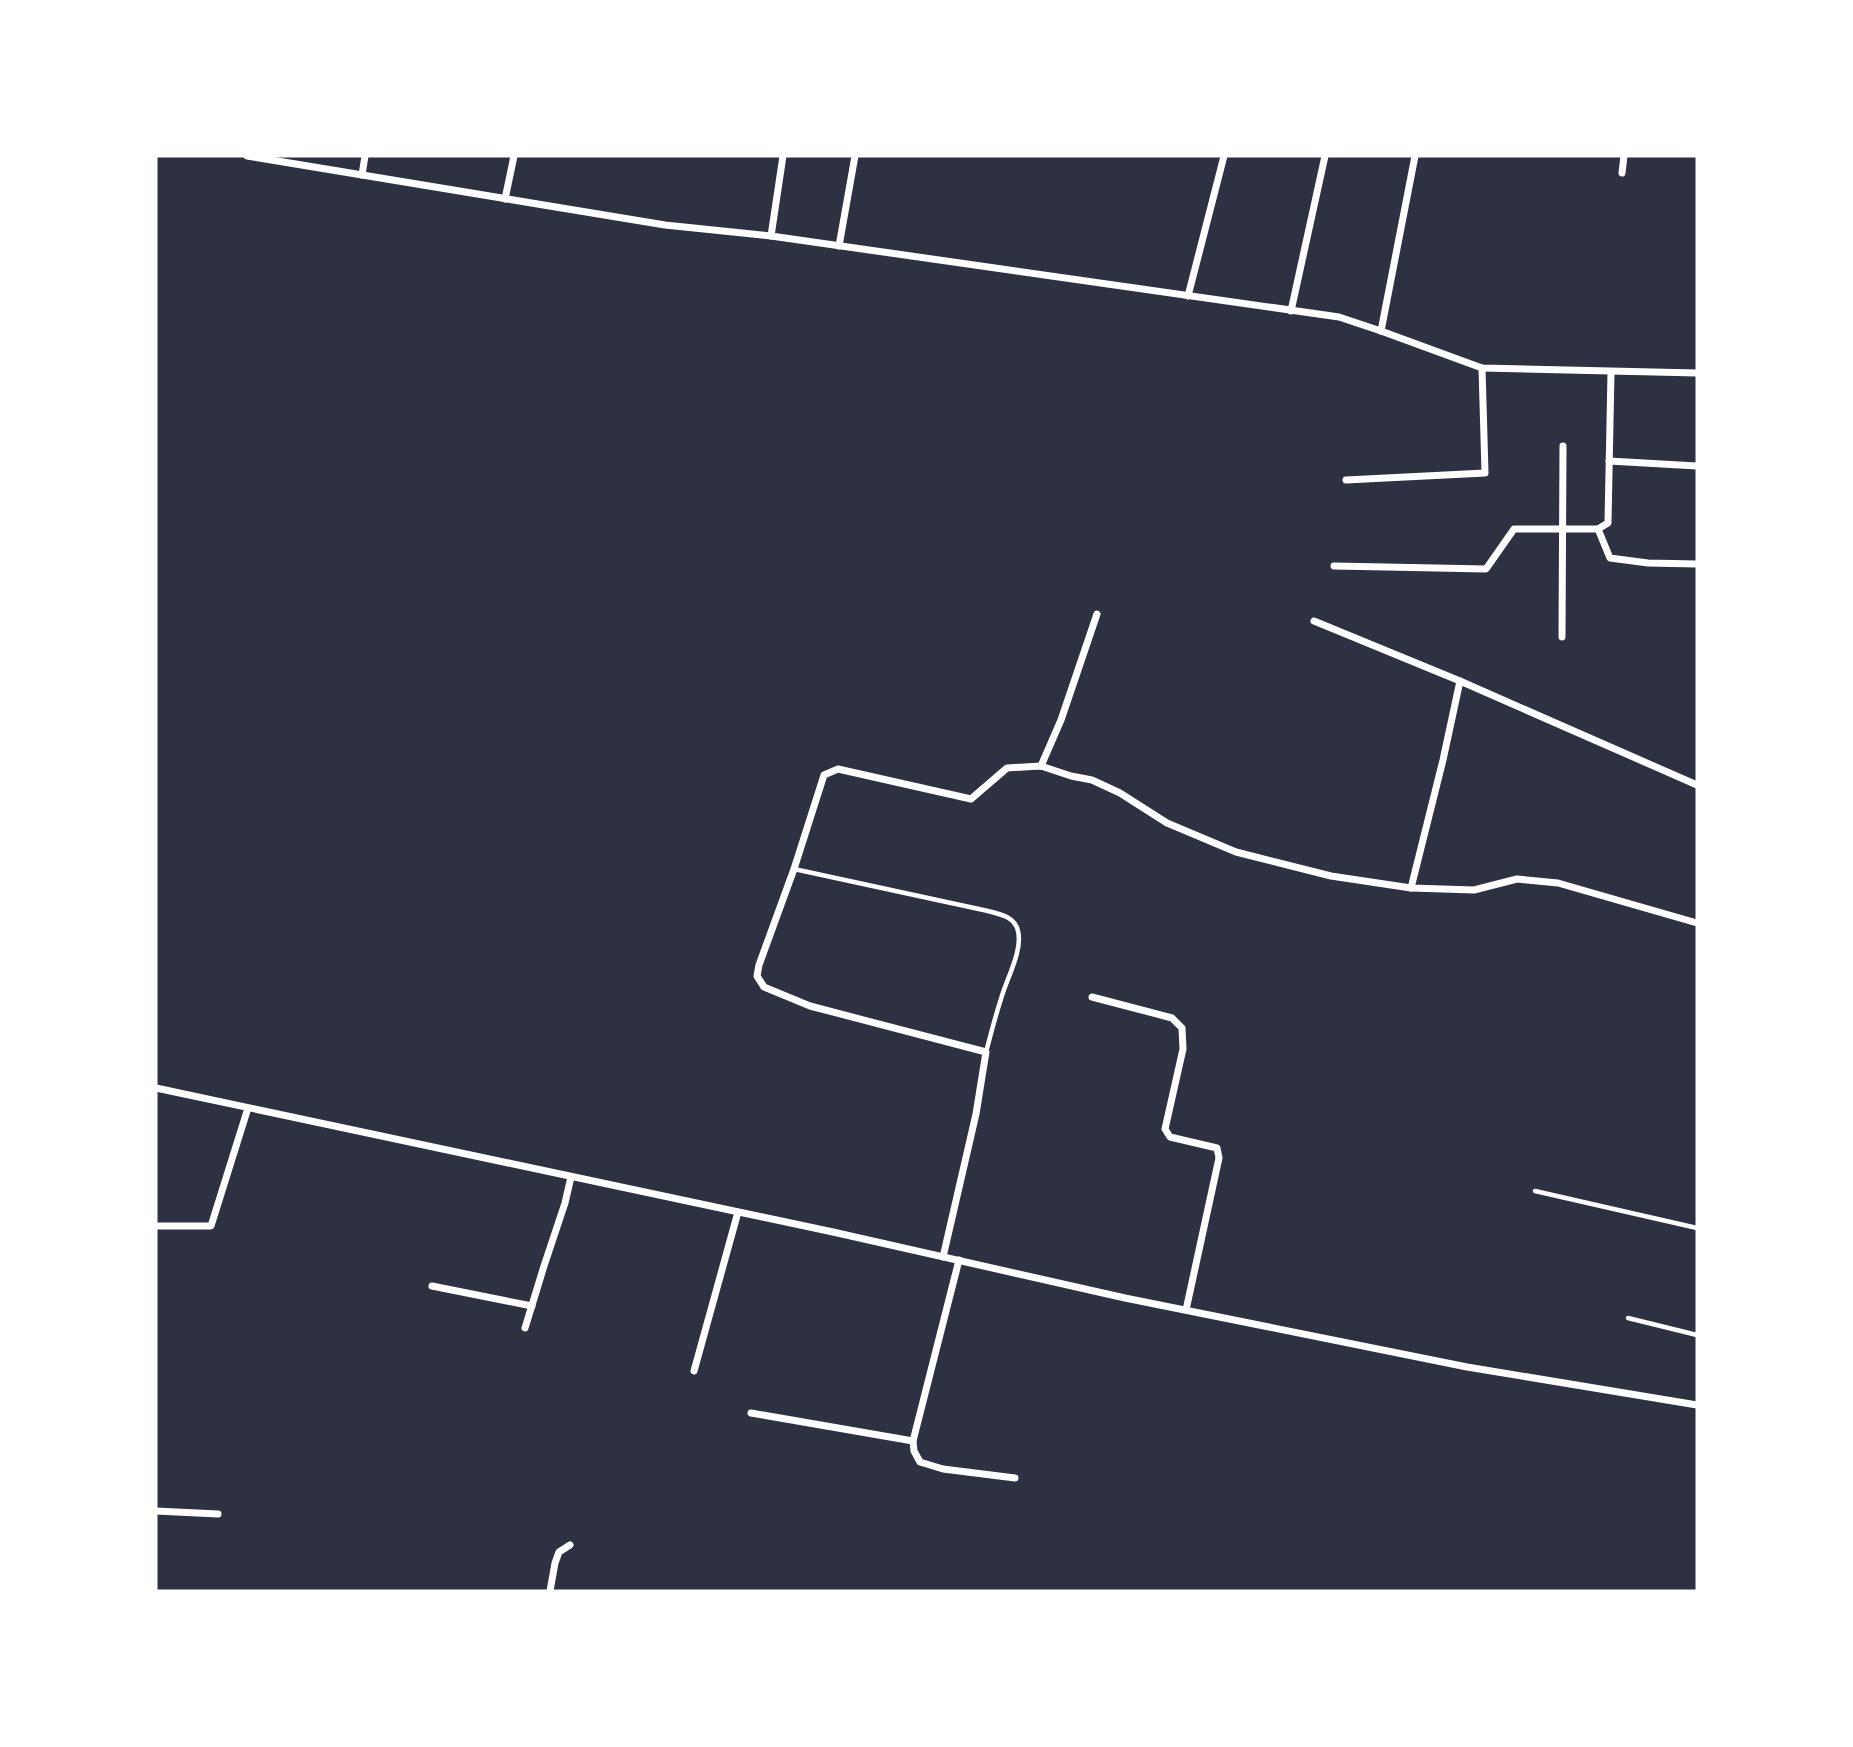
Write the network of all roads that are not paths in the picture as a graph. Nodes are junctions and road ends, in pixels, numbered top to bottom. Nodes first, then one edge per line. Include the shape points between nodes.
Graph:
1 (247, 156) edge
2 (365, 156) edge
3 (514, 156) edge
4 (783, 156) edge
5 (855, 156) edge
6 (1224, 156) edge
7 (1325, 156) edge
8 (1415, 156) edge
9 (1624, 156) edge
10 (1622, 173) dead end
11 (362, 175) junction
12 (505, 199) junction
13 (771, 236) junction
14 (839, 246) junction
15 (1188, 296) junction
16 (1291, 311) junction
17 (1381, 331) junction
18 (1482, 368) junction
19 (1611, 372) junction
20 (1697, 373) edge
21 (1563, 446) dead end
22 (1609, 461) junction
23 (1697, 466) edge
24 (1346, 480) dead end
25 (1598, 529) junction
26 (1562, 530) junction
27 (1697, 564) edge
28 (1334, 566) dead end
29 (1097, 614) dead end
30 (1314, 621) dead end
31 (1562, 637) dead end
32 (1460, 681) junction
33 (1041, 766) junction
34 (1697, 785) edge
35 (794, 869) junction
36 (1410, 888) junction
37 (1697, 923) edge
38 (1092, 997) dead end
39 (986, 1052) junction
40 (156, 1088) edge
41 (248, 1108) junction
42 (571, 1177) junction
43 (1535, 1191) dead end
44 (738, 1212) junction
45 (158, 1226) dead end
46 (1697, 1228) edge
47 (943, 1257) junction
48 (960, 1260) junction
49 (432, 1286) dead end
50 (532, 1306) junction
51 (1186, 1310) junction
52 (1628, 1318) dead end
53 (526, 1328) dead end
54 (1697, 1335) edge
55 (694, 1371) dead end
56 (1697, 1405) edge
57 (751, 1413) dead end
58 (913, 1441) junction
59 (1015, 1478) dead end
60 (156, 1511) edge
61 (218, 1514) dead end
62 (570, 1545) dead end
63 (550, 1591) edge

1 - 11 street
2 - 11 street
3 - 12 street
4 - 13 street
5 - 14 street
6 - 15 street
7 - 16 street
8 - 17 street
9 - 10 street
11 - 12 street
12 - 13 street via 664,225
13 - 14 street
14 - 15 street
15 - 16 street
16 - 17 street via 1339,317
17 - 18 street
18 - 19 street
18 - 24 street via 1485,473
19 - 20 street
19 - 22 street
21 - 26 street
22 - 23 street
22 - 25 street via 1608,523
25 - 26 street
25 - 27 street via 1609,558
26 - 28 street via 1514,529 1486,569
26 - 31 street
29 - 33 street
30 - 32 street
32 - 34 street
32 - 36 street
33 - 35 street via 1007,768 971,799 838,769 824,775
33 - 36 street via 1092,780 1167,823 1236,852 1331,876
35 - 39 street via 759,965 757,976 764,987 810,1006
35 - 39 lane via 1011,920 1019,932 1015,961
36 - 37 street via 1474,890 1517,879 1558,883
38 - 51 street via 1172,1018 1182,1028 1184,1049 1165,1129 1170,1137 1217,1148 1219,1157
39 - 47 street
40 - 41 street
41 - 42 street
41 - 45 street via 211,1226
42 - 44 street
42 - 50 street
43 - 46 lane
44 - 47 street
44 - 55 street
47 - 48 street
48 - 51 street
48 - 58 street
49 - 50 street
50 - 53 street
51 - 56 street via 1463,1366
52 - 54 lane
57 - 58 street
58 - 59 street via 920,1462
60 - 61 street
62 - 63 street via 559,1552

